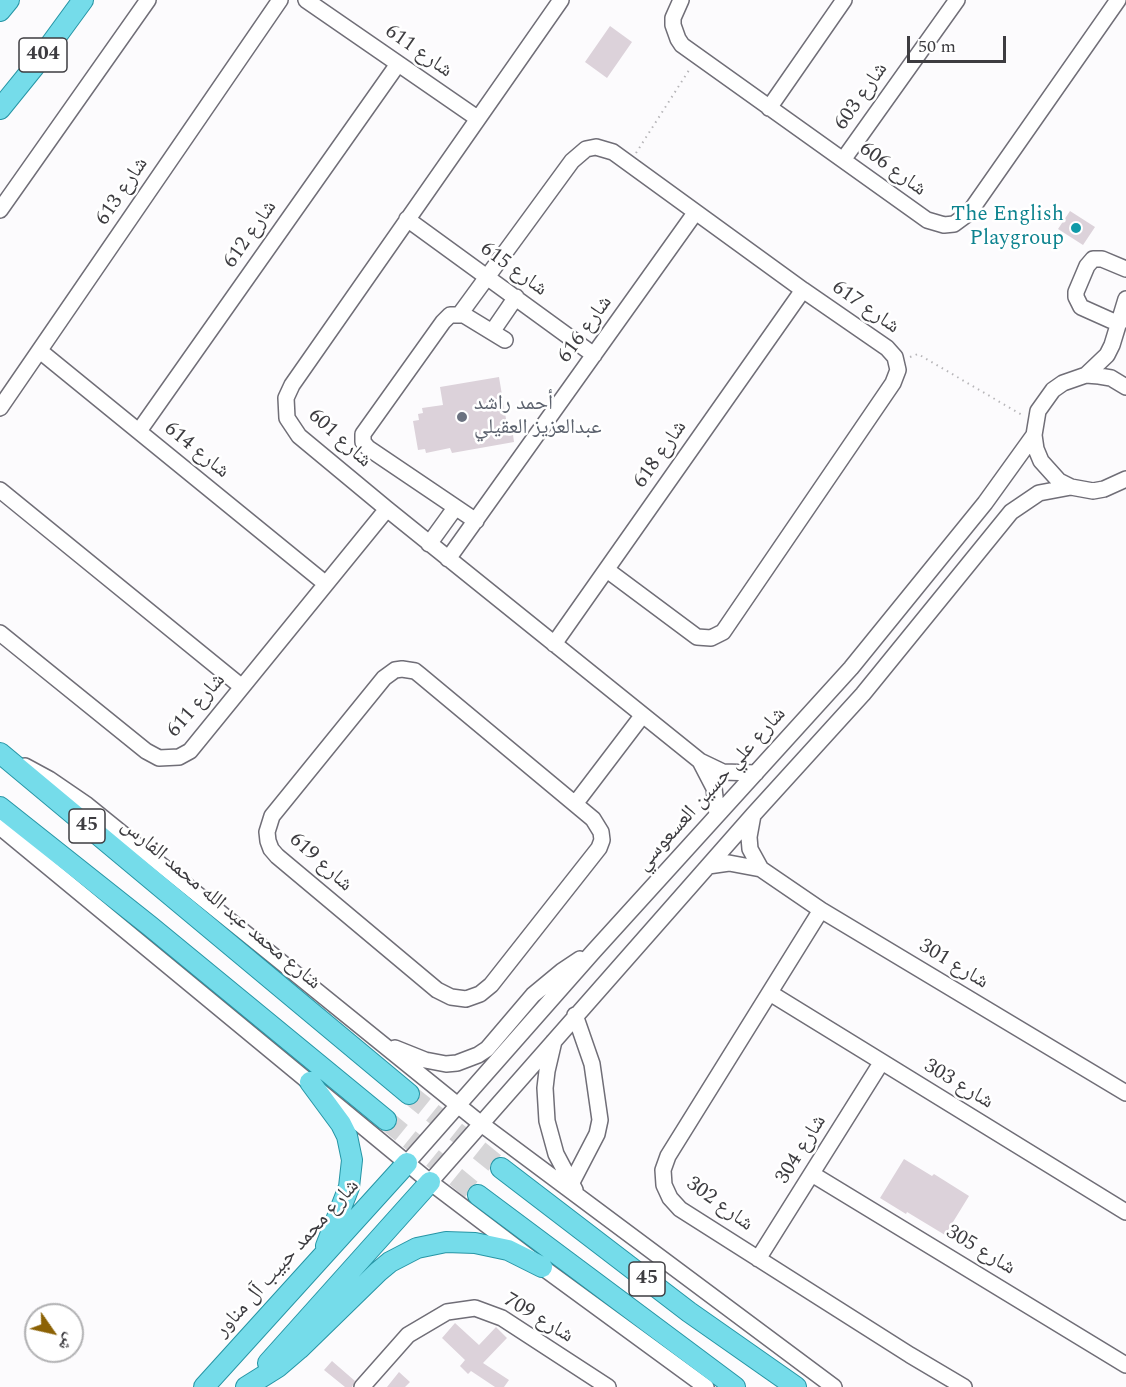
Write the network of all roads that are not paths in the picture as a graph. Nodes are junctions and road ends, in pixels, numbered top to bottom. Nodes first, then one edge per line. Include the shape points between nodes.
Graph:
1 (9, 0) edge
2 (83, 0) edge
3 (148, 0) edge
4 (280, 0) edge
5 (306, 0) edge
6 (561, 0) edge
7 (681, 0) edge
8 (844, 0) edge
9 (957, 0) edge
10 (1118, 0) edge
11 (0, 10) edge
12 (398, 64) junction
13 (769, 108) junction
14 (0, 109) edge
15 (477, 118) junction
16 (843, 160) junction
17 (0, 210) edge
18 (695, 213) junction
19 (407, 219) junction
20 (1126, 269) edge
21 (488, 277) junction
22 (802, 290) junction
23 (516, 297) junction
24 (1126, 299) edge
25 (460, 314) junction
26 (1119, 324) junction
27 (40, 351) junction
28 (594, 355) junction
29 (1086, 375) junction
30 (1126, 387) edge
31 (0, 408) edge
32 (1034, 429) junction
33 (139, 431) junction
34 (1122, 484) edge
35 (1071, 487) junction
36 (0, 490) edge
37 (455, 508) junction
38 (387, 509) junction
39 (476, 521) junction
40 (429, 544) junction
41 (448, 559) junction
42 (607, 570) junction
43 (326, 584) junction
44 (0, 633) edge
45 (554, 644) junction
46 (242, 687) junction
47 (642, 716) junction
48 (2, 754) edge
49 (700, 761) junction
50 (756, 772) junction
51 (575, 804) junction
52 (0, 807) edge
53 (717, 815) junction
54 (753, 815) junction
55 (0, 827) edge
56 (708, 866) junction
57 (761, 869) junction
58 (821, 910) junction
59 (593, 952) junction
60 (770, 993) junction
61 (575, 1016) junction
62 (555, 1038) junction
63 (380, 1042) junction
64 (881, 1063) junction
65 (310, 1082) junction
66 (1126, 1093) edge
67 (409, 1094) tunnel mouth
68 (458, 1105) junction
69 (386, 1120) tunnel mouth
70 (480, 1123) junction
71 (407, 1163) junction
72 (501, 1168) tunnel mouth
73 (812, 1174) junction
74 (430, 1182) junction
75 (571, 1184) junction
76 (478, 1195) tunnel mouth
77 (580, 1197) junction
78 (1126, 1212) edge
79 (321, 1259) junction
80 (758, 1259) junction
81 (542, 1268) junction
82 (1126, 1365) edge
83 (204, 1387) edge
84 (246, 1387) edge
85 (362, 1387) edge
86 (608, 1387) edge
87 (706, 1387) edge
88 (735, 1387) edge
89 (796, 1387) edge
90 (834, 1387) edge
91 (964, 1387) edge

1 - 11 main road
2 - 14 main road, 404
3 - 17 street
4 - 27 street, شارع 613
5 - 12 street, شارع 611
6 - 15 street, شارع 601
7 - 13 street, شارع 606 via 673,18 674,32 682,45
8 - 13 street
9 - 16 street, شارع 603
10 - 16 street, شارع 606 via 962,219 944,225 927,220
12 - 15 street, شارع 611
12 - 33 street, شارع 612
13 - 16 street, شارع 606
15 - 19 street, شارع 601
18 - 21 street, شارع 617 via 605,148 586,149
18 - 22 street, شارع 617
18 - 28 street, شارع 616
19 - 21 street, شارع 615
19 - 38 street, شارع 601 via 292,385 285,404 294,430
20 - 26 street via 1093,259 1076,292 1081,307
21 - 23 street, شارع 615
21 - 25 street, شارع 617
22 - 42 street, شارع 618
22 - 42 street, شارع 617 via 887,348 895,357 898,370 893,383 723,632 711,638 698,637
23 - 25 street via 498,336
23 - 28 street, شارع 615
24 - 26 street
25 - 37 street, شارع 617 via 450,315 442,322 362,438 368,448
26 - 29 street via 1107,355
27 - 31 street, شارع 613
27 - 33 street, شارع 614
28 - 39 street, شارع 616
29 - 30 street via 1111,378
29 - 32 street, شارع علي حسين العسعوسي via 1053,390 1038,411
32 - 35 street via 1041,461 1059,481
32 - 50 street, شارع علي حسين العسعوسي via 1002,481 889,623
33 - 43 street, شارع 614
34 - 35 street via 1093,491
35 - 54 street via 1039,493 1011,512 863,694
36 - 46 street
37 - 39 street
37 - 40 street
38 - 40 street, شارع 601
38 - 43 street, شارع 611
39 - 41 street, شارع 616
40 - 41 street, شارع 601
41 - 45 street, شارع 601
42 - 45 street, شارع 618
43 - 46 street, شارع 611
44 - 46 street, شارع 611 via 146,752 159,758 173,759 190,751
45 - 47 street, شارع 601
47 - 49 street, شارع 601
47 - 51 street
48 - 63 street via 87,805
48 - 67 main road, شارع محمد عبد الله محمد الفارس / 45
49 - 50 street, شارع 601 via 723,772
49 - 53 street, شارع 601 via 714,788
50 - 53 street, شارع علي حسين العسعوسي
51 - 51 street, شارع 619 via 420,675 402,669 384,678 272,816 267,832 277,856 437,990 466,999 491,985 599,848 602,840 598,825
52 - 69 main road, 45
53 - 59 street, شارع علي حسين العسعوسي
54 - 56 street
54 - 57 street via 749,826 750,849
55 - 65 street
56 - 57 street, شارع 301 via 729,864
56 - 61 street
57 - 58 street, شارع 301
58 - 60 street, شارع 302
58 - 66 street, شارع 301
59 - 63 street via 547,983 487,1049 468,1060 435,1063
59 - 68 street, شارع علي حسين العسعوسي
60 - 64 street, شارع 303
60 - 80 street, شارع 302 via 664,1162 662,1178 675,1204
61 - 62 street
61 - 75 street via 592,1064 600,1120 597,1134
62 - 70 street
62 - 75 street via 547,1071 545,1105 556,1154
63 - 68 street
64 - 73 street, شارع 304
64 - 78 street, شارع 303
65 - 71 street
65 - 79 main road via 341,1124 352,1160 349,1187
68 - 70 street
68 - 71 street, شارع علي حسين العسعوسي
70 - 74 street
70 - 77 street
71 - 74 street
71 - 79 main road, شارع محمد حبيب آل مناور
72 - 89 main road, 45 via 689,1312
73 - 80 street, شارع 304
73 - 82 street, شارع 305
74 - 81 street
74 - 84 main road
75 - 77 street
76 - 88 main road, 45
77 - 90 street
79 - 83 main road, شارع محمد حبيب آل مناور
80 - 91 street, شارع 302
81 - 84 main road via 508,1250 475,1243 446,1242 417,1248 390,1262 299,1349
81 - 87 street
85 - 86 street, شارع 709 via 408,1335 447,1312 474,1308 502,1318

